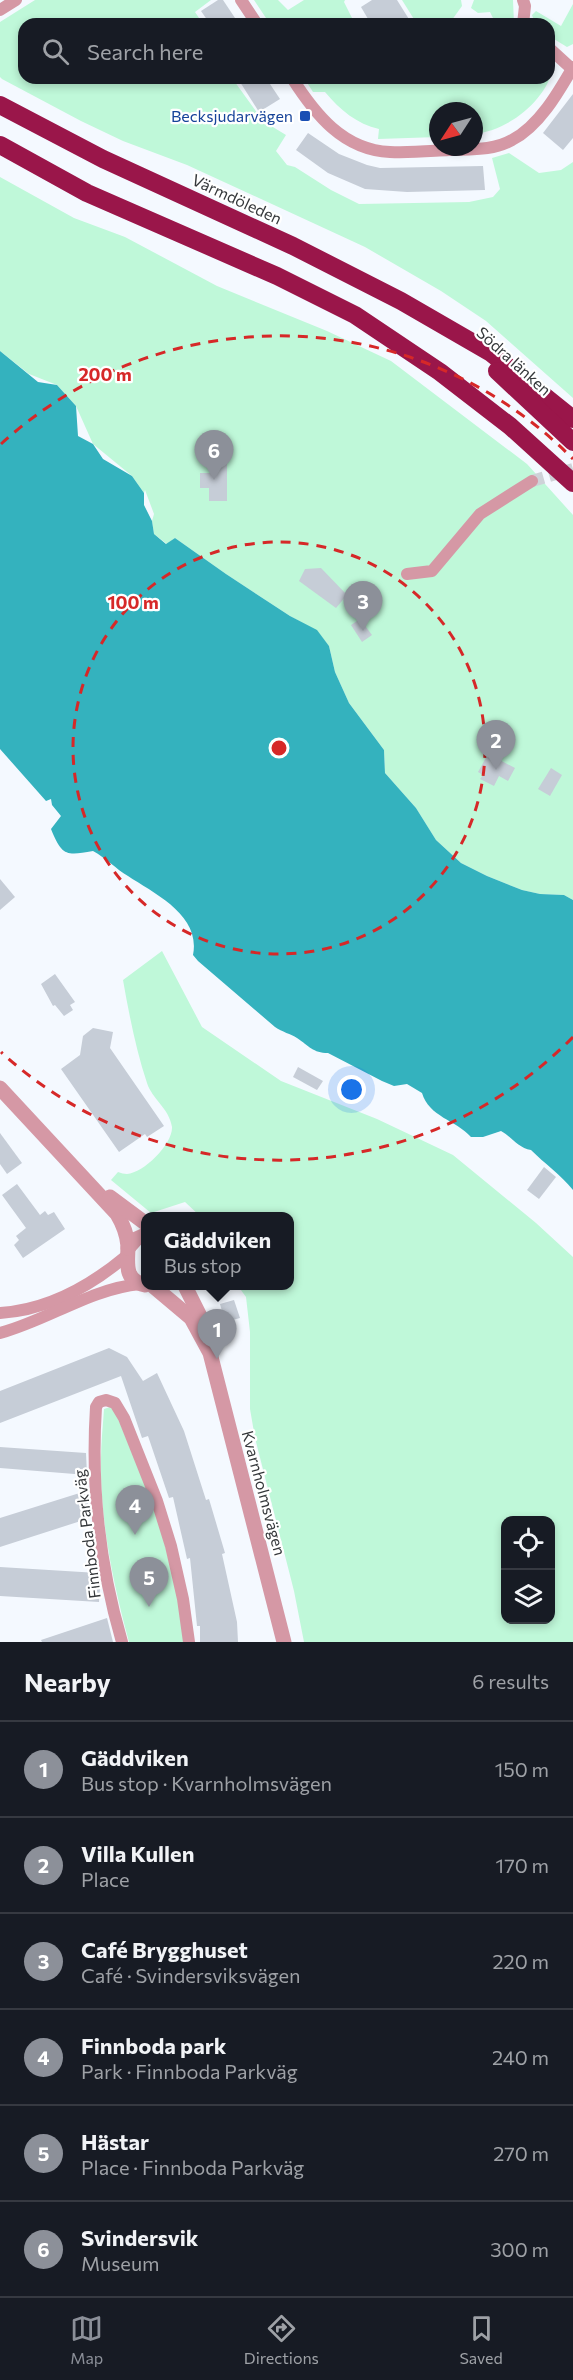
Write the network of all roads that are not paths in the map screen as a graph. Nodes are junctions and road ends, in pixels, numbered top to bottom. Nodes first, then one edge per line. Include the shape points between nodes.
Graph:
1 (16, 0) edge
2 (241, 0) edge
3 (523, 0) edge
4 (0, 10) edge
5 (253, 18) edge
6 (524, 18) edge
7 (555, 53) edge
8 (573, 68) edge
9 (296, 84) edge
10 (0, 105) edge
11 (0, 145) edge
12 (455, 334) junction
13 (573, 419) edge
14 (573, 442) edge
15 (532, 481) tunnel mouth
16 (573, 483) edge
17 (407, 574) dead end
18 (0, 1088) edge
19 (83, 1178) junction
20 (141, 1220) edge
21 (141, 1237) edge
22 (127, 1252) junction
23 (141, 1282) edge
24 (141, 1286) edge
25 (155, 1290) edge
26 (187, 1290) edge
27 (0, 1313) edge
28 (0, 1333) edge
29 (210, 1353) junction
30 (122, 1642) edge
31 (189, 1642) edge
32 (284, 1642) edge

1 - 4 street
2 - 5 street
3 - 6 street
7 - 8 street
8 - 9 street via 532,124 513,140 487,148 377,151 350,140 316,114
10 - 12 highway, Värmdöleden via 103,159 293,246 401,301
11 - 16 highway via 87,193 356,315 510,426
12 - 13 highway via 491,353
12 - 14 highway, Södra länken
15 - 17 street via 480,514 432,571
18 - 19 street, Kvarnholmsvägen
19 - 20 street, Kvarnholmsvägen
19 - 22 street, Kvarnholmsvägen via 117,1214 126,1233
21 - 22 street
22 - 23 street, Kvarnholmsvägen via 127,1270
22 - 27 street via 78,1291 44,1305
24 - 28 street via 100,1293
25 - 29 street, Kvarnholmsvägen via 191,1318
26 - 29 street, Kvarnholmsvägen via 210,1339
29 - 32 street, Kvarnholmsvägen
30 - 31 street, Finnboda Parkväg via 105,1566 95,1482 96,1407 106,1400 117,1406 157,1501 176,1567

